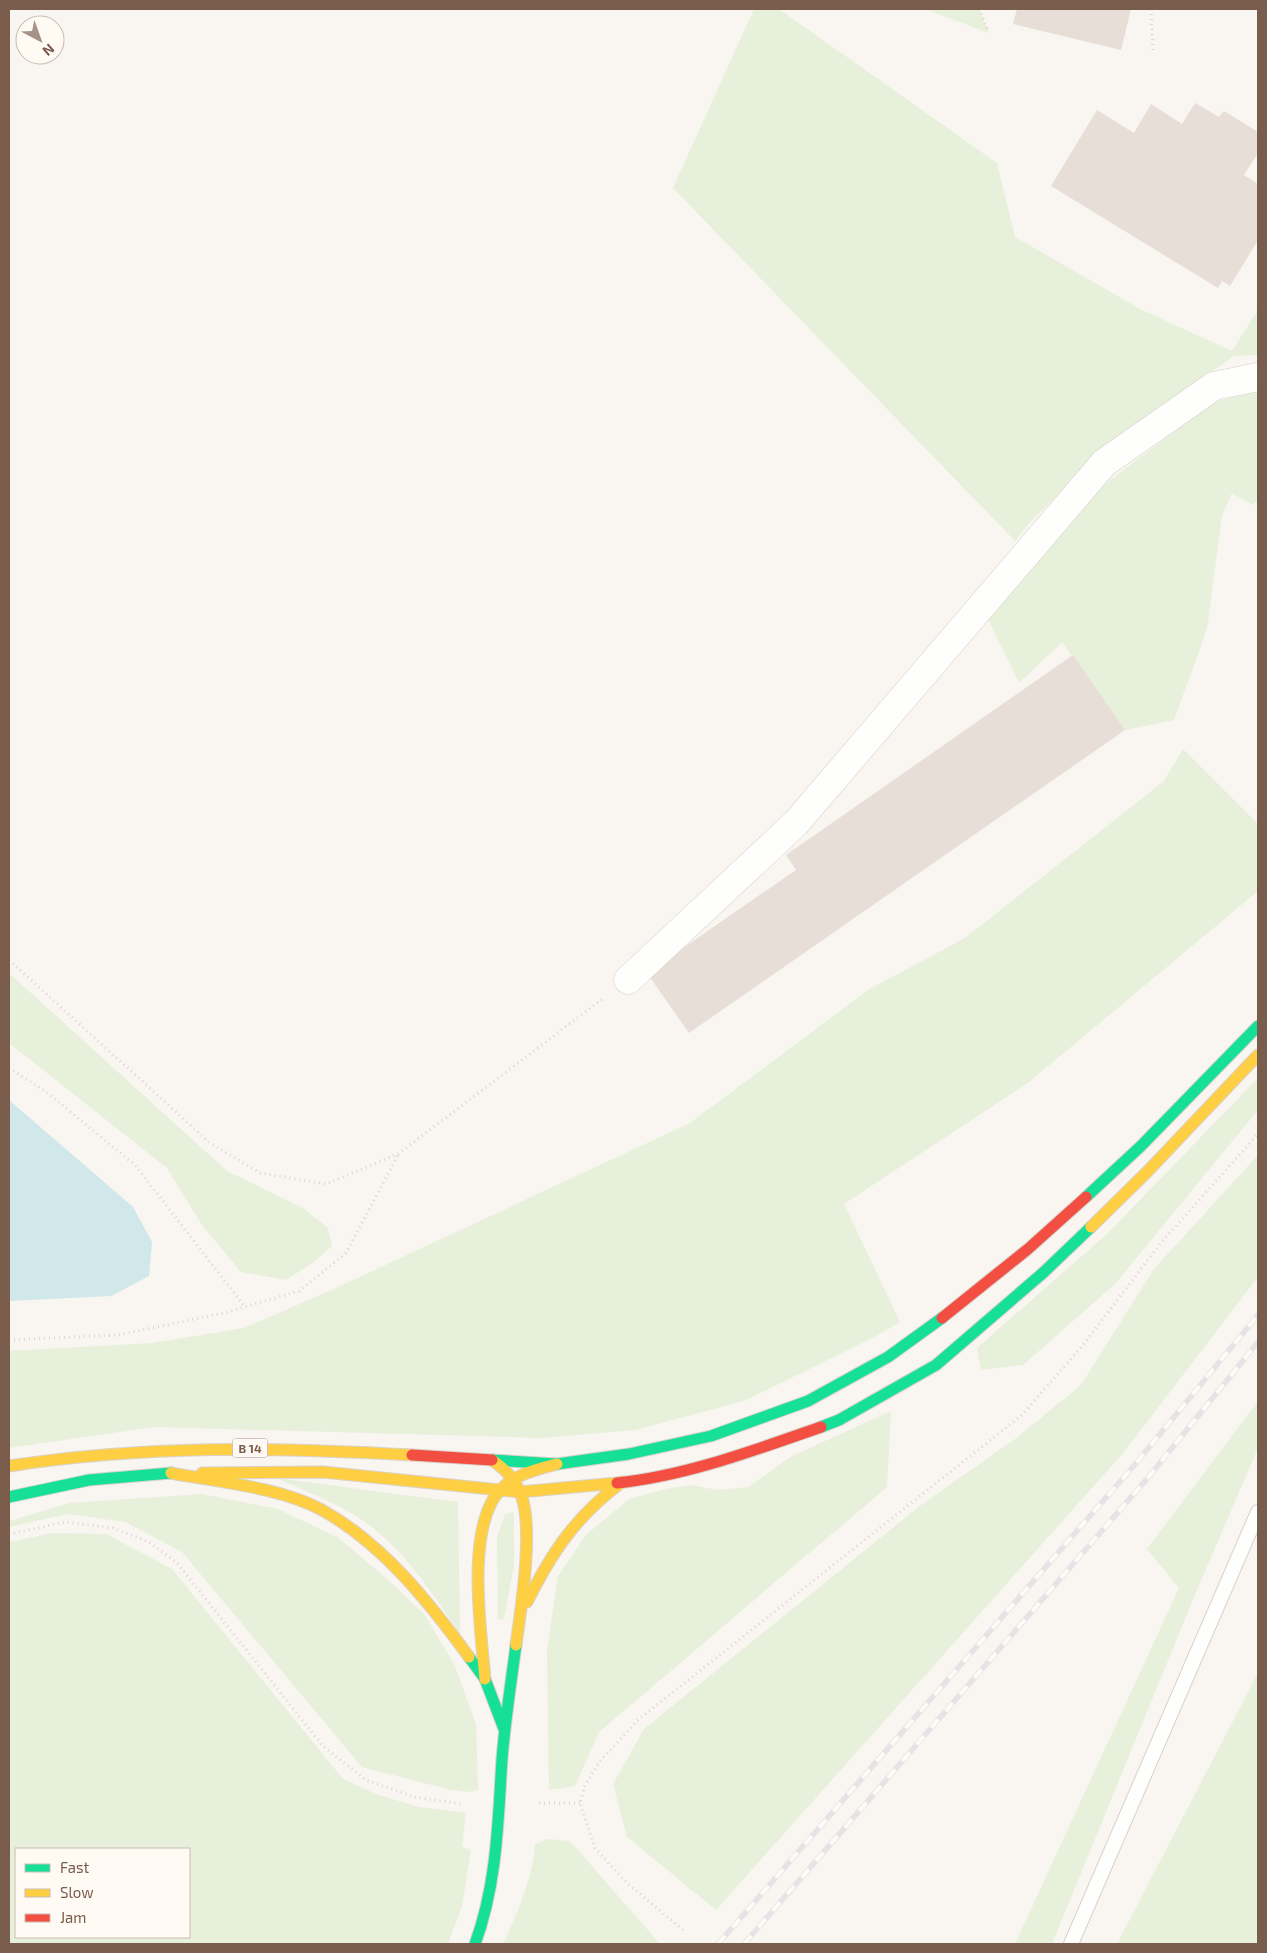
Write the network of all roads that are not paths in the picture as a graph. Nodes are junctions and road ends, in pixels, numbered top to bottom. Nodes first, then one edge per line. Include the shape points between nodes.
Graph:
1 (1258, 376) edge
2 (628, 980) road end
3 (1258, 1026) edge
4 (1258, 1055) edge
5 (492, 1460) junction
6 (557, 1464) junction
7 (9, 1466) edge
8 (171, 1473) junction
9 (514, 1480) junction
10 (622, 1482) junction
11 (501, 1489) junction
12 (520, 1492) junction
13 (9, 1497) edge
14 (1258, 1512) edge
15 (522, 1615) junction
16 (484, 1679) junction
17 (505, 1731) junction
18 (475, 1944) edge
19 (1071, 1944) edge

1 - 2 street via 1214,386 1104,464 796,822
3 - 6 main road via 1141,1146 1035,1242 959,1306 888,1357 808,1401 711,1436 629,1454
4 - 10 main road via 1147,1172 1044,1272 936,1365 839,1420 693,1468
5 - 6 main road
5 - 7 main road, B 14 via 311,1448 189,1448 88,1453
5 - 9 main road via 506,1469
6 - 9 main road
8 - 11 main road via 322,1472
8 - 13 main road via 131,1475 56,1486
8 - 16 main road via 278,1494 321,1510 364,1539 416,1590
9 - 11 main road
9 - 12 main road
10 - 12 main road
10 - 15 main road via 586,1509 565,1533 546,1562
11 - 12 main road
11 - 16 main road via 490,1507 480,1536 478,1576
12 - 15 main road via 526,1533
14 - 19 lane
15 - 17 main road
16 - 17 main road
17 - 18 main road via 490,1892

